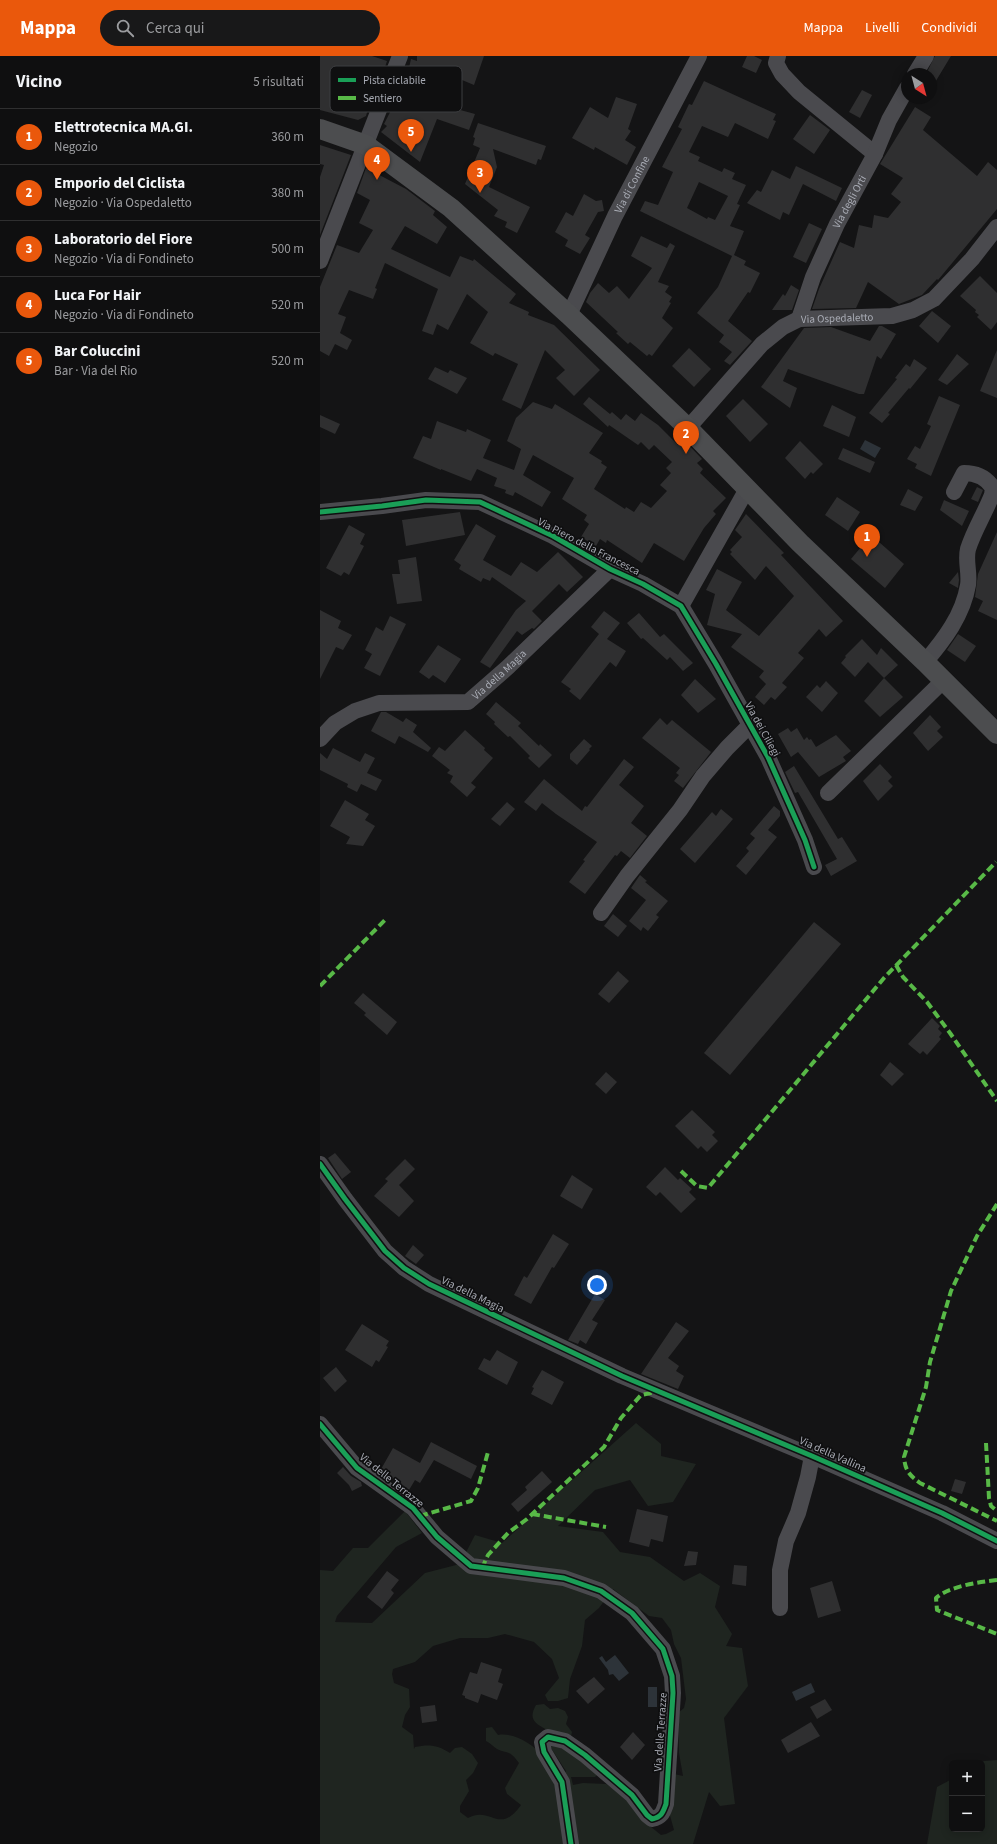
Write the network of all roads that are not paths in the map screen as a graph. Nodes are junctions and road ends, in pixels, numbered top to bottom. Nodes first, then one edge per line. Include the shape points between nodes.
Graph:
1 (400, 56) edge
2 (699, 56) edge
3 (778, 56) edge
4 (926, 56) edge
5 (396, 66) edge
6 (919, 68) edge
7 (901, 98) edge
8 (379, 112) edge
9 (320, 129) edge
10 (366, 145) junction
11 (875, 154) junction
12 (997, 227) edge
13 (320, 261) edge
14 (569, 315) junction
15 (799, 318) junction
16 (688, 428) junction
17 (747, 489) junction
18 (954, 492) dead end
19 (320, 512) edge
20 (610, 569) junction
21 (681, 606) junction
22 (925, 662) junction
23 (943, 681) junction
24 (750, 725) junction
25 (997, 734) edge
26 (320, 739) edge
27 (828, 793) dead end
28 (814, 867) dead end
29 (601, 913) dead end
30 (320, 1164) edge
31 (658, 1391) joint
32 (320, 1424) edge
33 (812, 1456) junction
34 (997, 1541) edge
35 (780, 1608) dead end
36 (571, 1844) edge

1 - 5 street
2 - 14 street, Via di Confine via 615,216
3 - 11 street via 776,63 782,74 799,92
4 - 6 street
7 - 11 street, Via degli Orti via 888,120
8 - 10 street
9 - 10 main road
10 - 13 street
10 - 14 main road via 451,208
11 - 15 street, Via degli Orti via 837,224 813,277
12 - 15 street, Via Ospedaletto via 972,259 934,299 913,310 892,316
14 - 16 main road
15 - 16 street, Via Ospedaletto via 762,344
16 - 17 main road
17 - 21 street
17 - 22 main road
18 - 22 street via 964,473 973,473 988,480 993,488 968,549 968,584 963,602 945,639
19 - 20 street, Via Piero della Francesca via 426,500 480,502 553,536
20 - 21 street, Via Piero della Francesca
20 - 26 street, Via della Magia via 468,702 379,703 355,711 335,722
21 - 24 street, Via dei Ciliegi
22 - 23 main road
23 - 25 main road
23 - 27 street
24 - 28 street, Via dei Ciliegi via 768,757 805,840
24 - 29 street via 703,776
30 - 31 street, Via della Magia via 384,1251 404,1268 430,1284 505,1321
31 - 33 street, Via della Vallina
32 - 36 street, Via delle Terrazze via 357,1468 413,1508 438,1537 471,1566 564,1578 601,1591 632,1613 663,1649 672,1676 674,1693 666,1804 663,1813 652,1819 632,1795 585,1754 565,1742 548,1737 542,1742 544,1752 562,1782
33 - 34 street, Via della Vallina via 942,1513
33 - 35 street via 802,1499 782,1556

